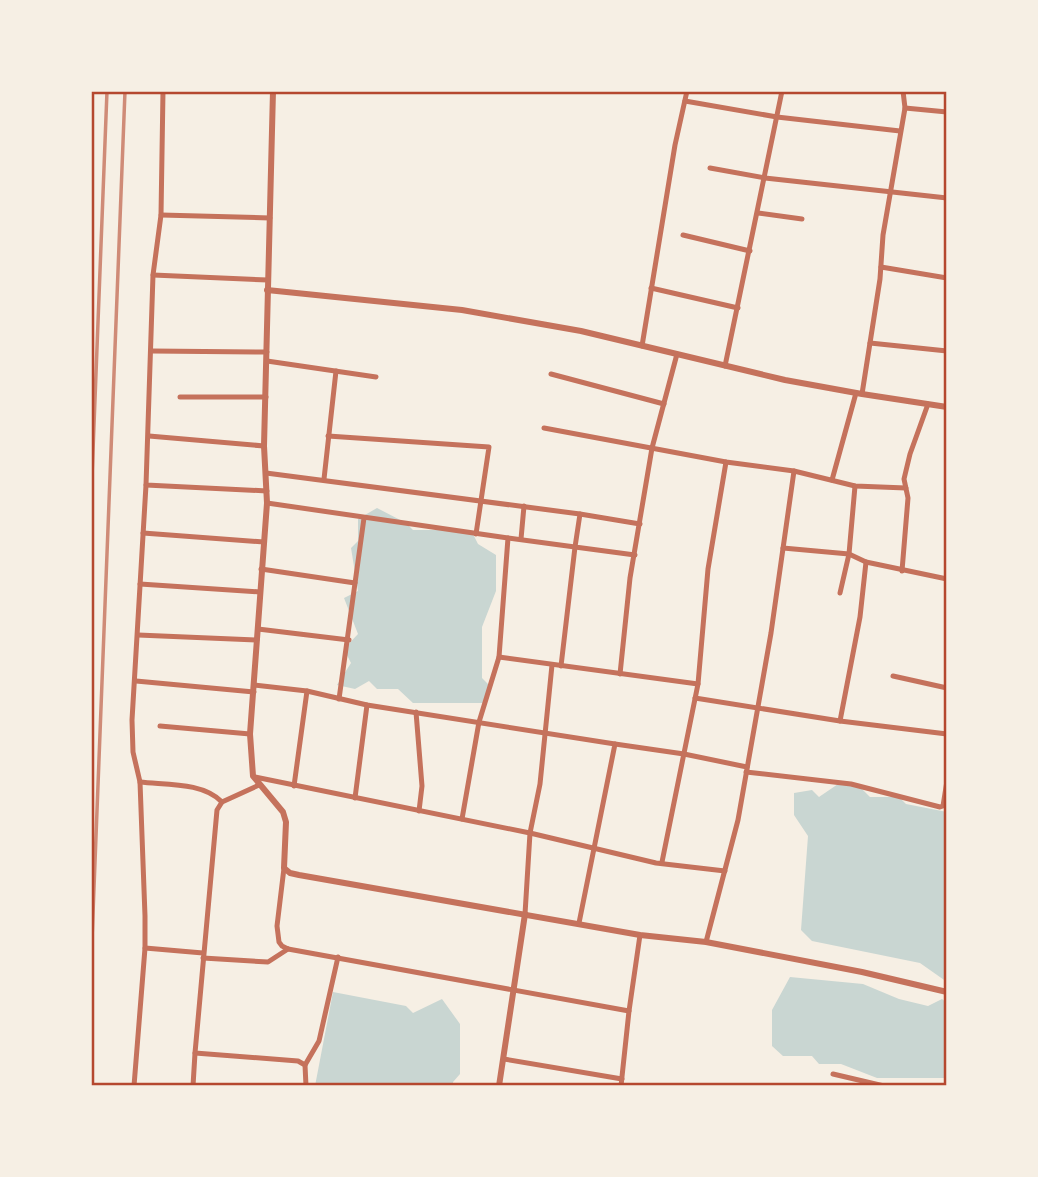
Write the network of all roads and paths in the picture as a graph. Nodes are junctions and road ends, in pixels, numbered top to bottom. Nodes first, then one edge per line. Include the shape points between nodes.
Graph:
1 (163, 91) edge
2 (273, 91) edge
3 (687, 91) edge
4 (782, 91) edge
5 (903, 91) edge
6 (685, 100) junction
7 (905, 108) junction
8 (947, 112) edge
9 (777, 117) junction
10 (900, 131) junction
11 (710, 167) dead end
12 (765, 178) junction
13 (890, 192) junction
14 (947, 198) edge
15 (758, 213) junction
16 (160, 215) junction
17 (270, 218) junction
18 (802, 219) dead end
19 (682, 235) dead end
20 (750, 251) junction
21 (881, 267) junction
22 (153, 275) junction
23 (947, 278) edge
24 (268, 280) junction
25 (651, 288) junction
26 (268, 290) junction
27 (738, 308) junction
28 (870, 343) junction
29 (642, 346) junction
30 (152, 351) junction
31 (947, 351) edge
32 (267, 352) junction
33 (677, 354) junction
34 (267, 361) junction
35 (725, 366) junction
36 (336, 371) junction
37 (551, 374) dead end
38 (376, 377) dead end
39 (859, 394) junction
40 (180, 397) dead end
41 (266, 397) junction
42 (664, 404) junction
43 (928, 404) junction
44 (947, 407) edge
45 (544, 428) dead end
46 (149, 436) junction
47 (328, 436) junction
48 (264, 446) junction
49 (652, 448) junction
50 (726, 462) junction
51 (794, 471) junction
52 (266, 473) junction
53 (324, 479) junction
54 (832, 480) junction
55 (146, 485) junction
56 (855, 486) junction
57 (906, 488) junction
58 (267, 491) junction
59 (481, 500) junction
60 (267, 503) junction
61 (524, 506) junction
62 (580, 514) junction
63 (364, 518) junction
64 (640, 524) junction
65 (144, 533) junction
66 (475, 534) junction
67 (509, 538) junction
68 (521, 539) junction
69 (264, 542) junction
70 (575, 547) junction
71 (783, 548) junction
72 (849, 554) junction
73 (635, 555) junction
74 (866, 562) junction
75 (261, 569) junction
76 (902, 571) junction
77 (947, 579) edge
78 (355, 583) junction
79 (140, 584) junction
80 (260, 592) junction
81 (840, 593) dead end
82 (258, 629) junction
83 (138, 635) junction
84 (257, 640) junction
85 (349, 640) junction
86 (499, 657) junction
87 (552, 665) junction
88 (561, 666) junction
89 (620, 674) junction
90 (893, 676) dead end
91 (135, 681) junction
92 (698, 684) junction
93 (947, 688) edge
94 (254, 689) junction
95 (307, 691) junction
96 (695, 698) junction
97 (340, 699) junction
98 (367, 705) junction
99 (758, 708) junction
100 (416, 712) junction
101 (840, 721) junction
102 (479, 722) junction
103 (160, 726) dead end
104 (546, 732) junction
105 (250, 734) junction
106 (947, 734) edge
107 (615, 744) junction
108 (684, 754) junction
109 (746, 770) junction
110 (253, 776) junction
111 (947, 781) edge
112 (139, 782) junction
113 (259, 785) junction
114 (294, 786) junction
115 (355, 798) junction
116 (222, 802) junction
117 (419, 811) junction
118 (462, 819) junction
119 (530, 833) junction
120 (592, 848) junction
121 (662, 862) junction
122 (284, 868) junction
123 (725, 871) junction
124 (525, 914) junction
125 (579, 923) junction
126 (640, 935) junction
127 (706, 942) junction
128 (145, 948) junction
129 (288, 949) junction
130 (203, 955) junction
131 (338, 957) junction
132 (515, 989) junction
133 (947, 992) edge
134 (629, 1011) junction
135 (195, 1053) junction
136 (504, 1059) junction
137 (305, 1065) junction
138 (833, 1074) dead end
139 (622, 1079) junction
140 (134, 1086) edge
141 (193, 1086) edge
142 (306, 1086) edge
143 (499, 1086) edge
144 (621, 1086) edge
145 (884, 1086) edge

1 - 16 street
2 - 17 street
3 - 6 street
4 - 9 street
5 - 7 street
6 - 9 street
6 - 25 street
7 - 8 street
7 - 10 street
9 - 10 street
9 - 12 street
10 - 13 street
11 - 12 street
12 - 13 street
12 - 15 street
13 - 14 street
13 - 21 street
15 - 18 street
15 - 20 street
16 - 17 street
16 - 22 street
17 - 24 street
19 - 20 street
20 - 27 street
21 - 23 street
21 - 28 street
22 - 24 street
22 - 30 street
24 - 26 street
25 - 27 street
25 - 29 street
26 - 29 street via 462,310
26 - 32 street
27 - 35 street
28 - 31 street
28 - 39 street
29 - 33 street
30 - 32 street
30 - 46 street
32 - 34 street
33 - 35 street
33 - 42 street
34 - 36 street
34 - 41 street
35 - 39 street
36 - 38 street
36 - 47 street
37 - 42 street
39 - 43 street
39 - 54 street
40 - 41 street
41 - 48 street
42 - 49 street
43 - 44 street
43 - 57 street via 905,473
45 - 49 street
46 - 48 street
46 - 55 street
47 - 53 street
47 - 59 street via 489,447
48 - 52 street
49 - 50 street
49 - 64 street
50 - 51 street
50 - 92 street via 708,569
51 - 54 street
51 - 71 street
52 - 53 street
52 - 58 street
53 - 59 street
54 - 56 street
55 - 58 street
55 - 65 street
56 - 57 street
56 - 72 street
57 - 76 street
58 - 60 street
59 - 61 street
59 - 66 street
60 - 63 street
60 - 69 street
61 - 62 street
61 - 68 street
62 - 64 street
62 - 70 street
63 - 66 street
63 - 78 street
64 - 73 street
65 - 69 street
65 - 79 street
66 - 67 street
67 - 68 street
67 - 86 street
68 - 70 street
69 - 75 street
70 - 73 street
70 - 88 street
71 - 72 street
71 - 99 street
72 - 74 street
72 - 81 street
73 - 89 street
74 - 76 street
74 - 101 street
75 - 78 street
75 - 80 street
76 - 77 street
78 - 85 street
79 - 80 street
79 - 83 street
80 - 82 street
82 - 84 street
82 - 85 street
83 - 84 street
83 - 91 street
84 - 94 street
85 - 97 street
86 - 87 street
86 - 102 street
87 - 88 street
87 - 104 street
88 - 89 street
89 - 92 street
90 - 93 street
91 - 94 street
91 - 112 street via 133,752
92 - 96 street
94 - 95 street
94 - 105 street
95 - 97 street
95 - 114 street
96 - 99 street
96 - 108 street
97 - 98 street
98 - 100 street
98 - 115 street
99 - 101 street
99 - 109 street
100 - 102 street
100 - 117 street via 422,786
101 - 106 street
102 - 104 street
102 - 118 street
103 - 105 street
104 - 107 street
104 - 119 street
105 - 110 street
107 - 108 street
107 - 120 street
108 - 109 street
108 - 121 street
109 - 111 street via 851,784 940,807
109 - 123 street
110 - 113 street
110 - 114 street
112 - 116 street via 209,791
112 - 128 street
113 - 116 street
113 - 122 street via 283,812
114 - 115 street
115 - 117 street
116 - 130 street via 214,832
117 - 118 street
118 - 119 street
119 - 120 street
119 - 124 street
120 - 121 street
120 - 125 street
121 - 123 street
122 - 124 street via 299,875
122 - 129 street via 277,935
123 - 127 street
124 - 125 street
124 - 132 street
125 - 126 street
126 - 127 street
126 - 134 street
127 - 133 street
128 - 130 street
128 - 140 street
129 - 130 street via 268,962
129 - 131 street
130 - 135 street
131 - 132 street
131 - 137 street via 318,1041
132 - 134 street
132 - 136 street
134 - 139 street
135 - 137 street
135 - 141 street
136 - 139 street
136 - 143 street
137 - 142 street
138 - 145 street
139 - 144 street

